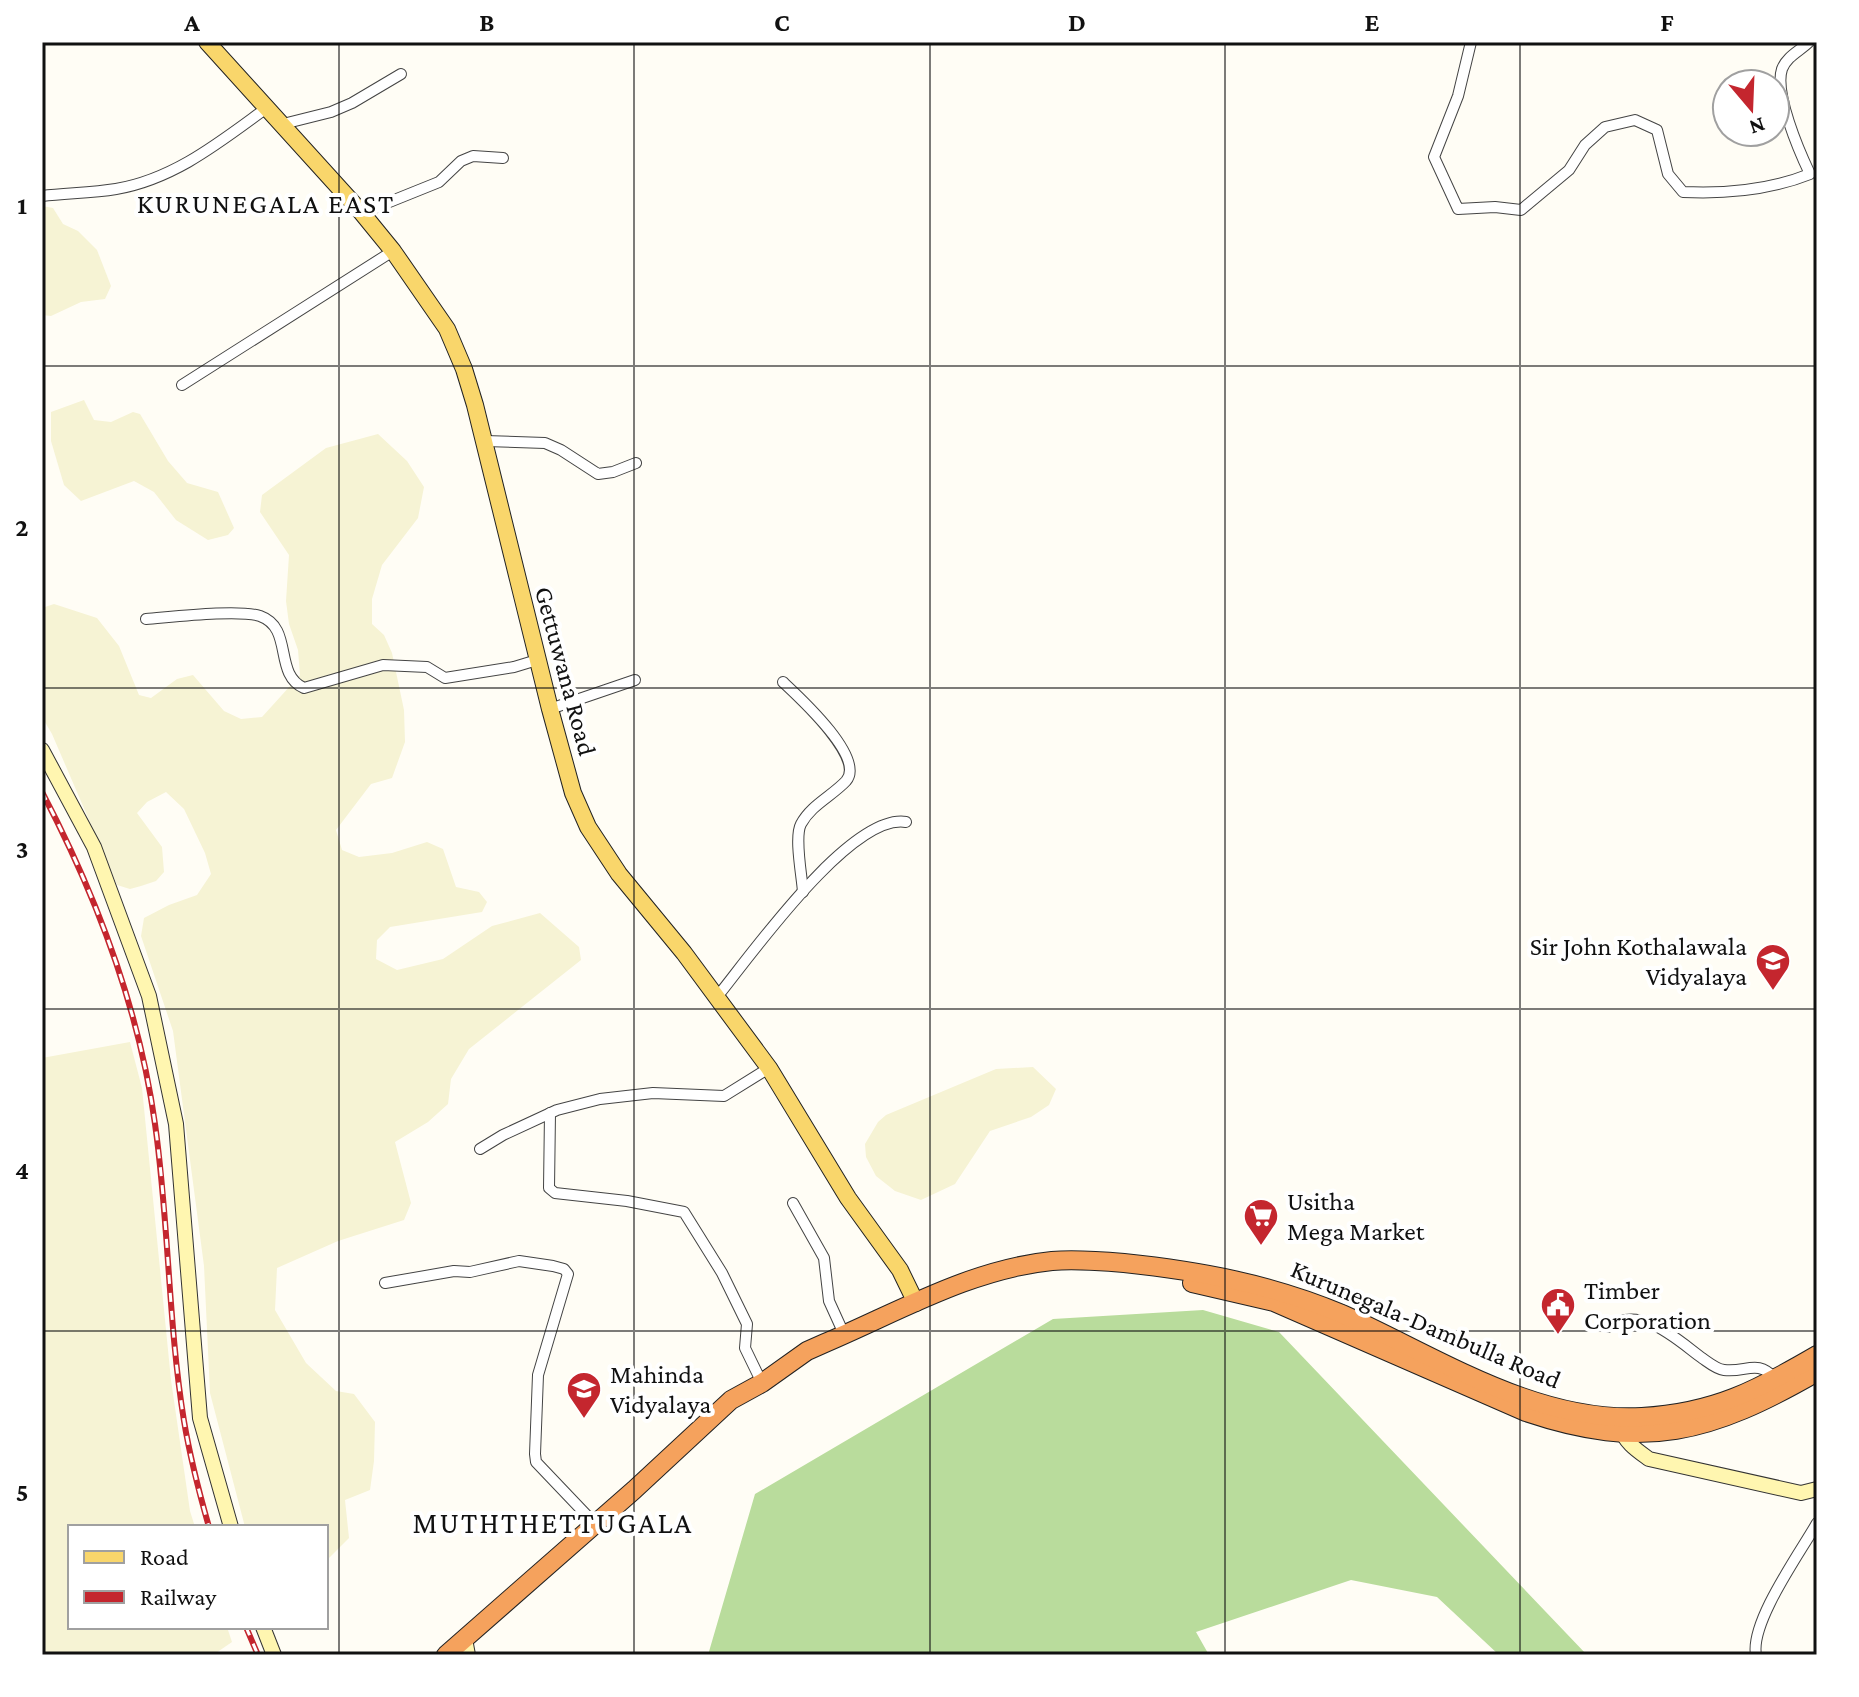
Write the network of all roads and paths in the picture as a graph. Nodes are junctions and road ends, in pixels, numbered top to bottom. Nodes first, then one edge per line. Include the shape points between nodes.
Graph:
1 (207, 42) edge
2 (1471, 42) edge
3 (1809, 42) edge
4 (401, 74) dead end
5 (268, 107) junction
6 (283, 124) junction
7 (503, 158) dead end
8 (42, 196) edge
9 (362, 213) junction
10 (393, 251) junction
11 (182, 385) dead end
12 (485, 441) junction
13 (636, 463) dead end
14 (146, 619) dead end
15 (537, 660) junction
16 (635, 680) dead end
17 (783, 682) dead end
18 (550, 709) junction
19 (42, 750) edge
20 (906, 822) dead end
21 (803, 892) junction
22 (717, 997) junction
23 (769, 1068) junction
24 (550, 1113) junction
25 (480, 1149) dead end
26 (793, 1203) dead end
27 (385, 1283) dead end
28 (918, 1308) junction
29 (1608, 1327) dead end
30 (844, 1334) junction
31 (1817, 1355) edge
32 (787, 1367) junction
33 (1817, 1372) edge
34 (1776, 1379) junction
35 (762, 1383) junction
36 (1620, 1426) junction
37 (1817, 1489) edge
38 (1817, 1523) edge
39 (595, 1524) junction
40 (230, 1525) edge
41 (264, 1629) edge
42 (467, 1647) edge
43 (274, 1655) edge
44 (446, 1655) edge
45 (1756, 1655) edge

1 - 5 main road, Gettuwana Road
2 - 3 street via 1458,96 1434,157 1458,209 1521,210 1569,170 1605,127 1635,120 1657,130 1668,174 1683,192 1769,186 1810,174 1782,93 1781,71
4 - 6 street via 352,103
5 - 6 main road, Gettuwana Road
5 - 8 street via 189,162 151,179 118,189
6 - 9 main road, Gettuwana Road
7 - 9 street via 473,156 439,182
9 - 10 main road, Gettuwana Road
10 - 11 street
10 - 12 main road, Gettuwana Road via 447,329
12 - 13 street via 545,443 598,474
12 - 15 main road, Gettuwana Road
14 - 15 street via 262,617 280,637 291,679 304,688 383,665 427,667 445,678
15 - 18 main road, Gettuwana Road
16 - 18 street
17 - 21 street via 833,734 850,770 848,779 800,826
18 - 22 main road, Gettuwana Road via 588,827
19 - 40 street via 94,847 149,996 178,1136 200,1418
20 - 21 street via 896,820 851,843
21 - 22 street
22 - 23 main road, Gettuwana Road
23 - 24 street via 724,1096 653,1093 600,1099
23 - 28 main road, Gettuwana Road via 848,1198 900,1270
24 - 25 street
24 - 35 street via 549,1188 684,1212 747,1324 745,1348
26 - 30 street via 824,1258 829,1301
27 - 39 street via 519,1261 564,1269 568,1274 538,1375 535,1454 536,1462
28 - 30 highway, Kurunegala-Dambulla Road
28 - 32 highway, Kurunegala-Dambulla Road
28 - 36 highway, Kurunegala-Dambulla Road via 979,1276 1054,1261 1218,1275 1312,1302 1552,1407
29 - 34 street via 1616,1321 1647,1320 1722,1370 1759,1367
30 - 32 highway, Kurunegala-Dambulla Road
31 - 34 highway, Kurunegala-Dambulla Road
32 - 35 highway, Kurunegala-Dambulla Road
33 - 36 highway, Kurunegala-Dambulla Road via 1721,1419 1665,1432
34 - 36 highway, Kurunegala-Dambulla Road via 1716,1406
35 - 39 highway, Kurunegala-Dambulla Road via 731,1400
36 - 37 street via 1634,1448 1649,1459 1801,1493
38 - 45 street via 1761,1620
39 - 42 highway, Kurunegala-Dambulla Road
41 - 43 street
42 - 44 highway, Kurunegala-Dambulla Road

